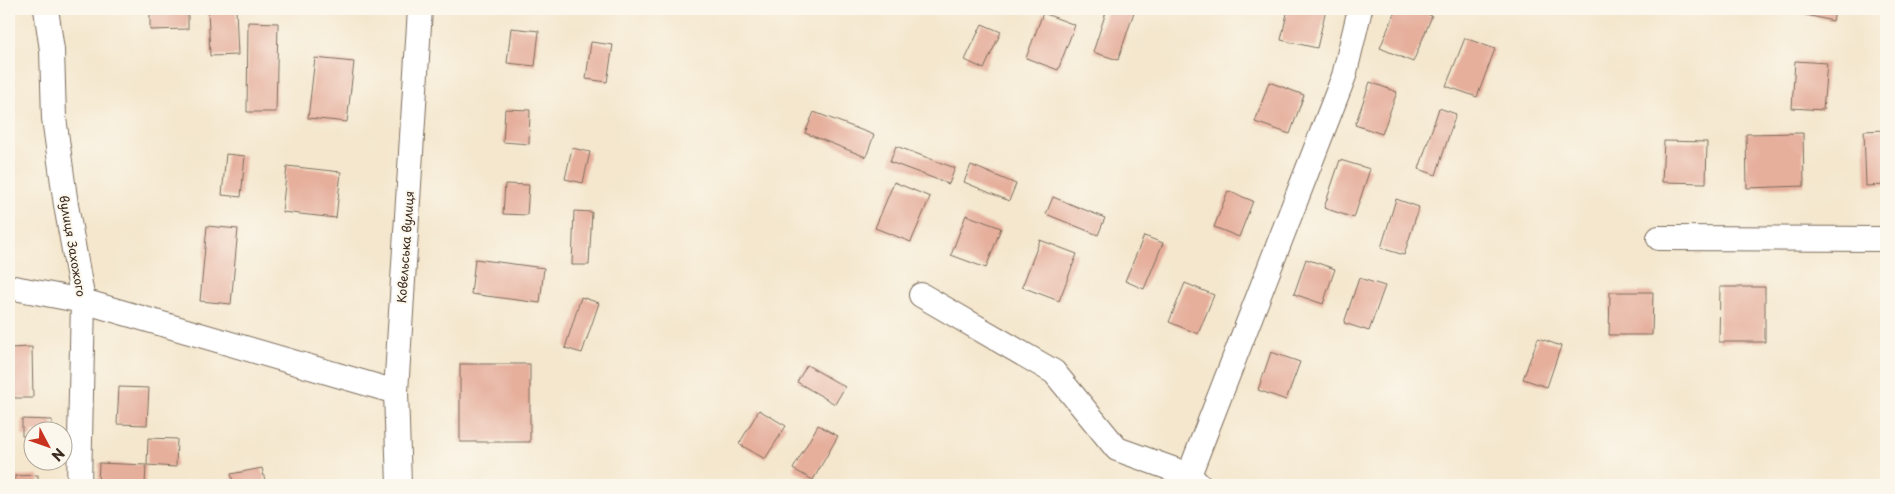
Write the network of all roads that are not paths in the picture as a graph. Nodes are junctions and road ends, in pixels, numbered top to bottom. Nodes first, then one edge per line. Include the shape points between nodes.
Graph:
1 (46, 9) edge
2 (420, 9) edge
3 (1360, 9) edge
4 (1659, 238) dead end
5 (1886, 240) edge
6 (9, 288) edge
7 (921, 295) dead end
8 (82, 302) junction
9 (396, 392) junction
10 (1194, 480) edge
11 (80, 485) edge
12 (399, 485) edge

1 - 8 street, вулиця Захожого via 52,50 54,118
2 - 9 street, Ковельська вулиця
3 - 10 street via 1344,76
4 - 5 street
6 - 8 street
7 - 10 street via 1054,372 1117,449
8 - 9 street
8 - 11 street, вулиця Захожого
9 - 12 street, Ковельська вулиця

